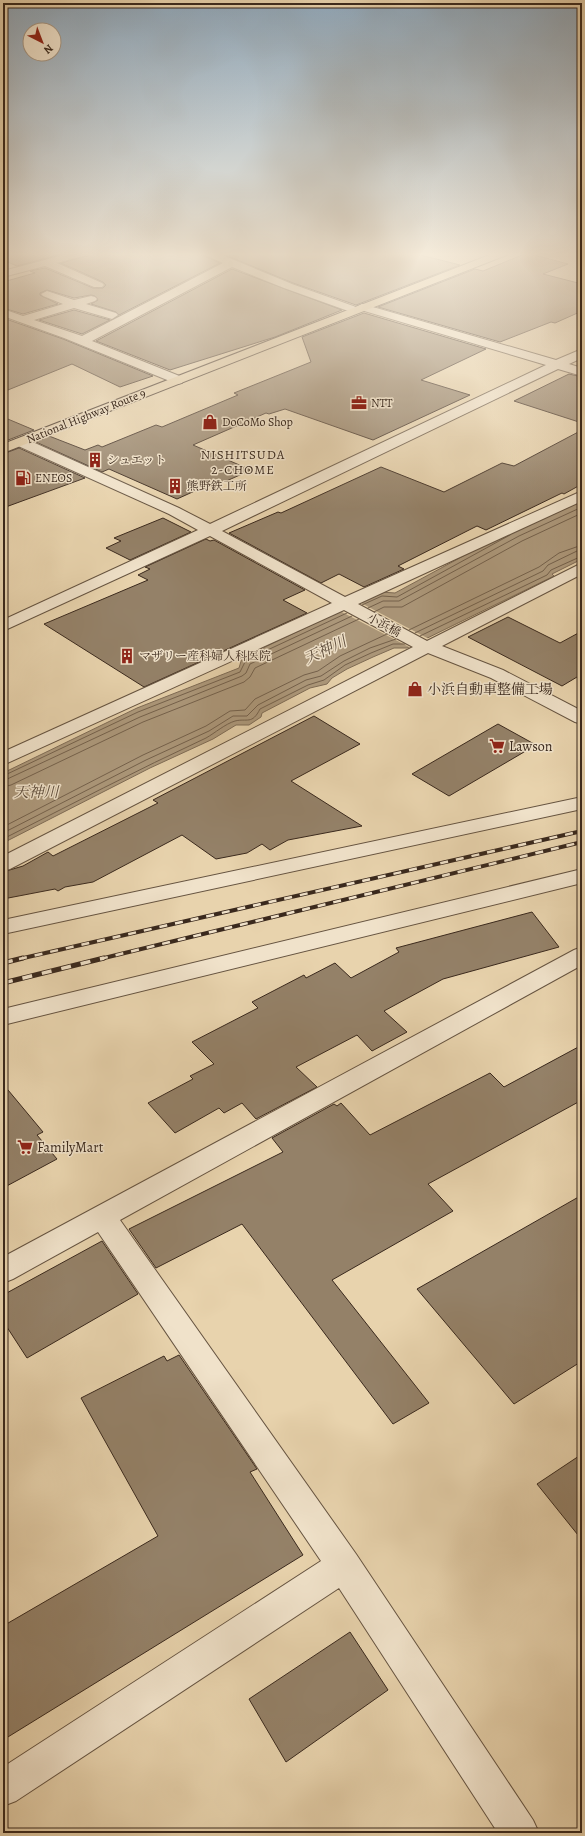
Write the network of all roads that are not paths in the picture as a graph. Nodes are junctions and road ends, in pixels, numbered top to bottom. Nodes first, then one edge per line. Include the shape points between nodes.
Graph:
1 (73, 338) edge
2 (88, 338) edge
3 (285, 338) edge
4 (462, 338) edge
5 (82, 341) junction
6 (582, 353) edge
7 (557, 364) junction
8 (582, 372) edge
9 (177, 380) junction
10 (21, 442) junction
11 (3, 449) edge
12 (582, 495) edge
13 (209, 531) junction
14 (582, 568) edge
15 (347, 605) junction
16 (3, 626) edge
17 (423, 645) junction
18 (582, 718) edge
19 (3, 759) edge
20 (582, 803) edge
21 (3, 864) edge
22 (582, 876) edge
23 (3, 927) edge
24 (582, 955) edge
25 (3, 1017) edge
26 (103, 1216) junction
27 (3, 1271) edge
28 (344, 1566) junction
29 (3, 1788) edge
30 (520, 1833) edge

1 - 5 street
2 - 5 street
3 - 9 highway, National Highway Route 9
4 - 7 street
5 - 9 street
6 - 7 street
7 - 8 street
7 - 13 street
9 - 10 highway, National Highway Route 9
10 - 11 highway, National Highway Route 9
10 - 13 street, 小浜橋 via 174,511
12 - 15 street
13 - 15 street, 小浜橋
13 - 16 street
14 - 17 street
15 - 17 street, 小浜橋
15 - 19 street
17 - 18 street, 小浜橋 via 497,674
17 - 21 street
20 - 23 street
22 - 25 street
24 - 26 street
26 - 27 street
26 - 28 street
28 - 29 street
28 - 30 street

